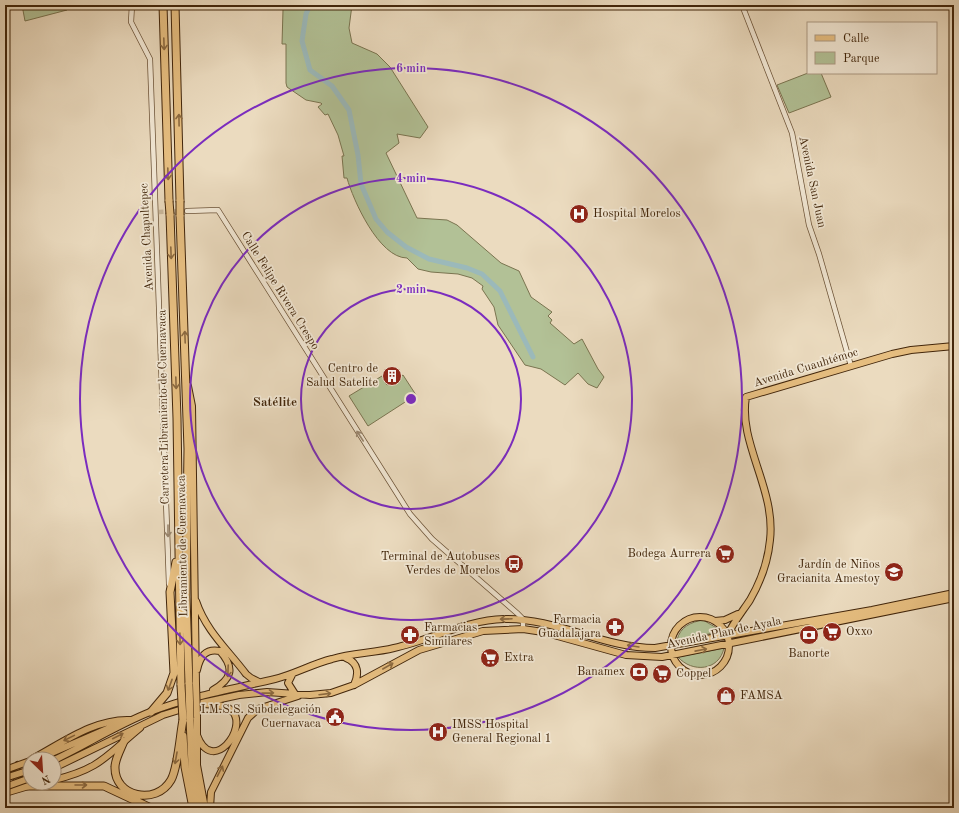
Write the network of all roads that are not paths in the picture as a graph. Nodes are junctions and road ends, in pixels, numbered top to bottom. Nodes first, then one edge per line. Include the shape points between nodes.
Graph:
1 (132, 5) edge
2 (163, 5) edge
3 (175, 5) edge
4 (742, 5) edge
5 (187, 211) tunnel mouth
6 (954, 346) edge
7 (851, 366) junction
8 (186, 376) junction
9 (179, 550) junction
10 (170, 592) junction
11 (954, 593) edge
12 (194, 596) junction
13 (954, 598) edge
14 (740, 614) junction
15 (524, 619) junction
16 (716, 621) junction
17 (734, 623) junction
18 (523, 628) junction
19 (675, 631) junction
20 (741, 634) junction
21 (727, 636) junction
22 (746, 640) junction
23 (729, 644) junction
24 (671, 646) junction
25 (656, 648) junction
26 (673, 655) junction
27 (345, 657) junction
28 (662, 657) junction
29 (725, 660) junction
30 (682, 668) junction
31 (292, 675) junction
32 (261, 682) junction
33 (190, 683) junction
34 (354, 685) junction
35 (206, 693) junction
36 (298, 694) junction
37 (202, 703) junction
38 (151, 712) junction
39 (191, 718) junction
40 (132, 720) junction
41 (149, 721) junction
42 (98, 735) junction
43 (197, 735) junction
44 (124, 741) junction
45 (48, 751) edge
46 (58, 751) edge
47 (62, 755) edge
48 (22, 763) edge
49 (22, 763) edge
50 (62, 764) edge
51 (18, 765) junction
52 (5, 770) edge
53 (22, 773) edge
54 (5, 778) edge
55 (62, 778) edge
56 (22, 781) edge
57 (22, 784) edge
58 (5, 786) edge
59 (62, 786) edge
60 (22, 788) edge
61 (5, 793) edge
62 (151, 808) edge
63 (193, 808) edge
64 (200, 808) edge
65 (205, 808) edge
66 (210, 808) edge

1 -> 10 street, Avenida Chapultepec via 132,22 150,59
2 -> 9 highway, Carretera Libramiento de Cuernavaca, bridge
8 -> 3 highway, Carretera Libramiento de Cuernavaca, bridge
4 - 7 street, Avenida San Juan via 792,133 809,225
15 -> 5 street, Calle Felipe Rivera Crespo via 432,539 410,514 218,210
6 - 7 main road, Avenida Cuauhtémoc via 911,350
7 - 14 main road, Avenida Cuauhtémoc via 746,397 744,414 769,503 770,539 764,571
8 - 12 main road, Libramiento de Cuernavaca via 192,406
8 - 33 highway, Carretera Libramiento de Cuernavaca via 186,597
9 - 10 highway
9 -> 33 highway, Carretera Libramiento de Cuernavaca
10 -> 38 highway via 174,673 167,693
11 - 20 main road, Avenida Plan de Ayala
12 - 32 main road via 201,616 213,634 246,674
12 - 33 main road, Libramiento de Cuernavaca
13 - 22 main road, Avenida Plan de Ayala
14 - 16 main road
14 - 17 main road, Avenida Cuauhtémoc
15 - 18 street
25 -> 15 main road, Avenida Plan de Ayala via 627,646 545,622
15 -> 27 main road, Avenida Plan de Ayala via 482,622 395,648
16 - 19 main road via 708,617 693,617 681,622
16 - 21 main road
17 - 20 main road via 735,630
17 - 21 main road, Avenida Cuauhtémoc
18 - 28 main road, Avenida Plan de Ayala via 626,655
34 -> 18 main road, Avenida Plan de Ayala via 419,650 484,631
19 - 24 main road
19 - 25 main road
20 - 21 main road, Avenida Plan de Ayala
21 - 23 main road
21 - 24 main road, Avenida Plan de Ayala
22 - 23 main road, Avenida Plan de Ayala
22 - 29 main road via 734,648
26 -> 23 main road, Avenida Plan de Ayala
23 - 29 main road
24 - 25 main road, Avenida Plan de Ayala
24 - 26 main road
26 - 28 main road, Avenida Plan de Ayala
26 - 30 main road
27 - 31 main road, Avenida Plan de Ayala via 319,663
27 - 34 main road via 354,662 358,673
28 - 30 main road
29 - 30 main road via 722,666 711,674 692,674
31 - 32 main road, Avenida Plan de Ayala
31 - 36 main road via 288,684
32 - 35 main road, Avenida Plan de Ayala
33 -> 35 main road via 203,655 208,651 220,651 226,658 230,670 228,677 224,684
33 - 39 highway, Carretera Libramiento de Cuernavaca, bridge
33 - 39 main road, Libramiento de Cuernavaca, bridge
36 -> 34 main road, Avenida Plan de Ayala via 331,693
35 - 38 main road
37 -> 36 main road, Avenida Plan de Ayala via 267,692
66 -> 36 main road via 213,787 248,718 258,709
37 - 41 main road, Avenida Plan de Ayala
37 - 43 main road via 232,710 236,728 227,745 216,751 204,747
38 - 40 main road
39 - 43 main road, Libramiento de Cuernavaca
39 -> 44 highway via 171,780 154,795 136,795 117,777 115,768
39 - 63 highway, Carretera Libramiento de Cuernavaca via 185,766
39 - 64 highway, Carretera Libramiento de Cuernavaca via 192,766
40 - 42 main road
40 -> 45 main road via 119,719 87,730
41 - 44 main road
50 -> 41 main road
42 - 46 main road
42 - 47 main road
43 - 65 main road, Libramiento de Cuernavaca via 197,765
44 - 55 main road via 90,768
48 - 51 main road
49 - 52 main road, bridge
51 - 52 main road
51 - 57 main road via 15,771 16,778
53 - 54 main road, bridge
56 - 58 main road, bridge
59 -> 62 highway via 104,786
60 - 61 main road

